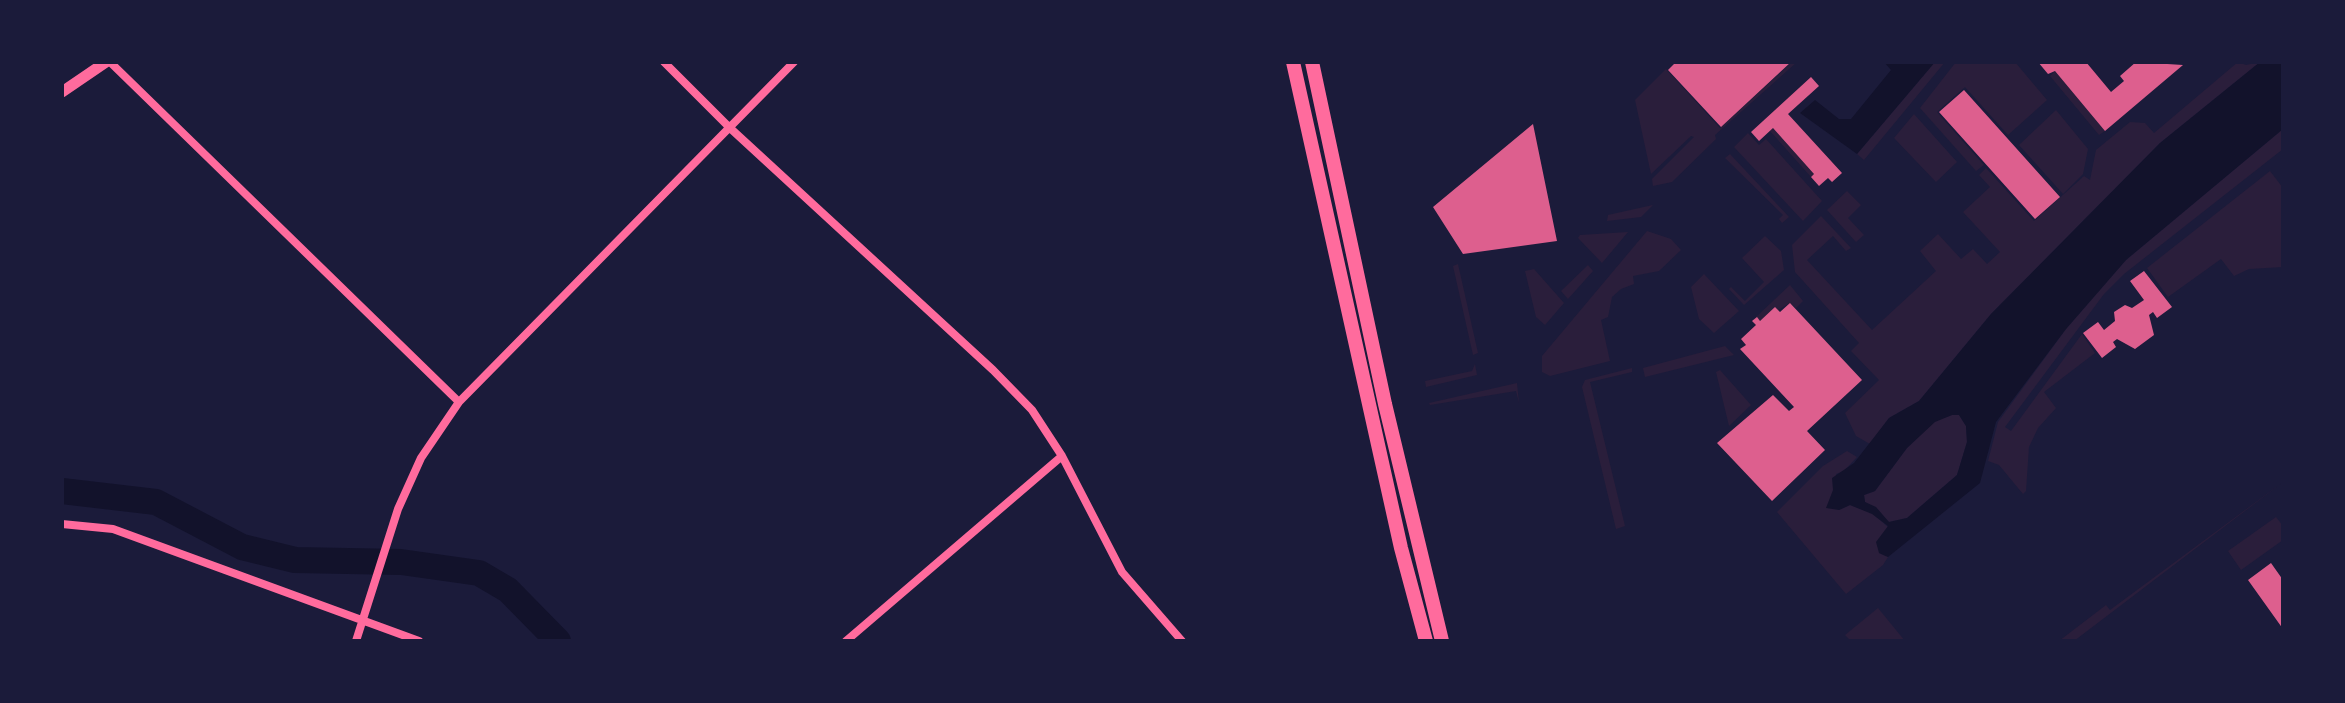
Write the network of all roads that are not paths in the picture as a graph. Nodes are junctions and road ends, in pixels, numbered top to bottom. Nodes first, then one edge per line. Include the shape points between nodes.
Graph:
1 (108, 62) edge
2 (664, 62) edge
3 (794, 62) edge
4 (1293, 62) edge
5 (1312, 62) edge
6 (62, 92) edge
7 (730, 128) junction
8 (459, 402) junction
9 (1062, 456) junction
10 (62, 524) edge
11 (362, 622) junction
12 (356, 641) edge
13 (419, 641) edge
14 (846, 641) edge
15 (1182, 641) edge
16 (1426, 641) edge
17 (1442, 641) edge

1 - 6 street
1 - 8 street
2 - 7 street
3 - 7 street
4 - 16 main road
5 - 17 main road via 1388,419
7 - 8 street
7 - 9 street via 993,370 1032,410
8 - 11 street via 421,458 385,546
9 - 14 street
9 - 15 street via 1122,572
10 - 11 street via 113,529
11 - 12 street
11 - 13 street

